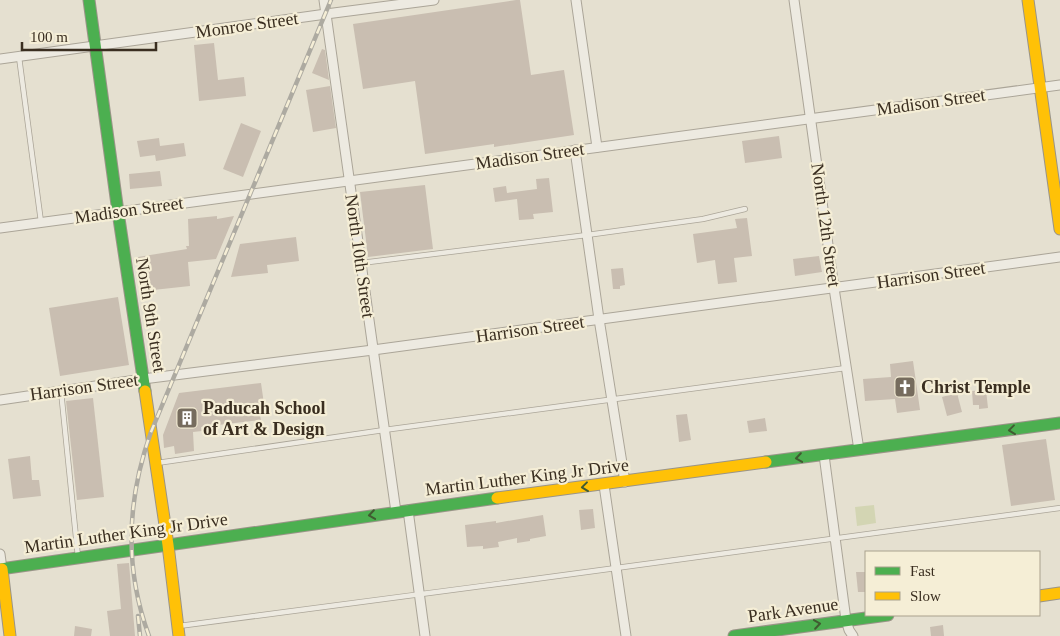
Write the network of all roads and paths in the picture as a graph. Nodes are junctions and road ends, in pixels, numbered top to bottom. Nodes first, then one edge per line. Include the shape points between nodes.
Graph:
1 (89, 0) edge
2 (324, 0) edge
3 (434, 0) edge
4 (576, 0) edge
5 (794, 0) edge
6 (1028, 0) edge
7 (326, 14) junction
8 (95, 47) junction
9 (19, 57) junction
10 (0, 60) edge
11 (1060, 85) edge
12 (1040, 87) junction
13 (811, 118) junction
14 (597, 147) junction
15 (575, 150) junction
16 (349, 180) junction
17 (745, 209) dead end
18 (118, 212) junction
19 (41, 222) junction
20 (0, 228) edge
21 (1060, 229) edge
22 (587, 235) junction
23 (1060, 257) edge
24 (361, 263) junction
25 (834, 288) junction
26 (599, 319) junction
27 (373, 350) junction
28 (846, 368) junction
29 (143, 379) junction
30 (61, 391) junction
31 (612, 399) junction
32 (0, 400) edge
33 (1060, 424) edge
34 (384, 430) junction
35 (859, 450) junction
36 (824, 455) junction
37 (155, 464) junction
38 (625, 482) junction
39 (604, 484) junction
40 (1060, 508) edge
41 (402, 511) junction
42 (835, 537) junction
43 (168, 545) junction
44 (0, 554) edge
45 (78, 558) junction
46 (617, 568) junction
47 (1, 569) edge
48 (1060, 593) edge
49 (420, 595) junction
50 (1040, 596) edge
51 (880, 616) edge
52 (846, 620) junction
53 (178, 631) edge
54 (769, 634) edge
55 (10, 636) edge
56 (426, 636) edge
57 (626, 636) edge
58 (734, 636) edge
59 (853, 636) edge

1 - 8 main road, North 9th Street
2 - 7 street, North 10th Street
3 - 7 street, Monroe Street
4 - 14 street
5 - 13 street, North 12th Street
6 - 12 main road
7 - 8 street, Monroe Street
7 - 16 street, North 10th Street
8 - 9 street, Monroe Street
8 - 18 main road, North 9th Street
9 - 10 street, Monroe Street
9 - 19 lane
11 - 12 street, Madison Street
12 - 13 street, Madison Street
12 - 21 main road
13 - 14 street, Madison Street
13 - 25 street, North 12th Street
14 - 15 street, Madison Street
15 - 16 street, Madison Street
15 - 22 street
16 - 18 street, Madison Street
16 - 24 street, North 10th Street
17 - 22 lane via 703,219
18 - 19 street, Madison Street
18 - 29 main road, North 9th Street
19 - 20 street, Madison Street
22 - 24 lane
22 - 26 street
23 - 25 street, Harrison Street
24 - 27 street, North 10th Street
25 - 26 street, Harrison Street
25 - 28 street, North 12th Street
26 - 27 street, Harrison Street
26 - 31 street
27 - 29 street, Harrison Street
27 - 34 street, North 10th Street
28 - 31 lane
28 - 35 street, North 12th Street
29 - 30 street, Harrison Street
29 - 37 main road, North 9th Street
30 - 32 street, Harrison Street
30 - 45 lane
31 - 34 lane
31 - 38 street
33 -> 35 main road, Martin Luther King Jr Drive
34 - 37 lane
34 - 41 street, North 10th Street
35 - 36 main road, Martin Luther King Jr Drive
36 -> 38 main road, Martin Luther King Jr Drive
36 - 42 street
37 - 43 main road, North 9th Street
38 - 39 main road, Martin Luther King Jr Drive
39 -> 41 main road, Martin Luther King Jr Drive
39 - 46 street
40 - 42 lane
41 -> 43 main road, Martin Luther King Jr Drive
41 - 49 street, North 10th Street
42 - 46 lane
42 - 52 street
43 - 45 main road, Martin Luther King Jr Drive
43 - 53 main road, North 9th Street
44 - 47 street
45 - 47 main road, Martin Luther King Jr Drive
46 - 49 lane
46 - 57 street
47 - 55 main road
48 - 50 main road
49 - 53 lane
49 - 56 street, North 10th Street
51 - 52 main road, Park Avenue
54 -> 52 main road, Park Avenue
52 - 59 street
54 - 58 main road, Park Avenue

